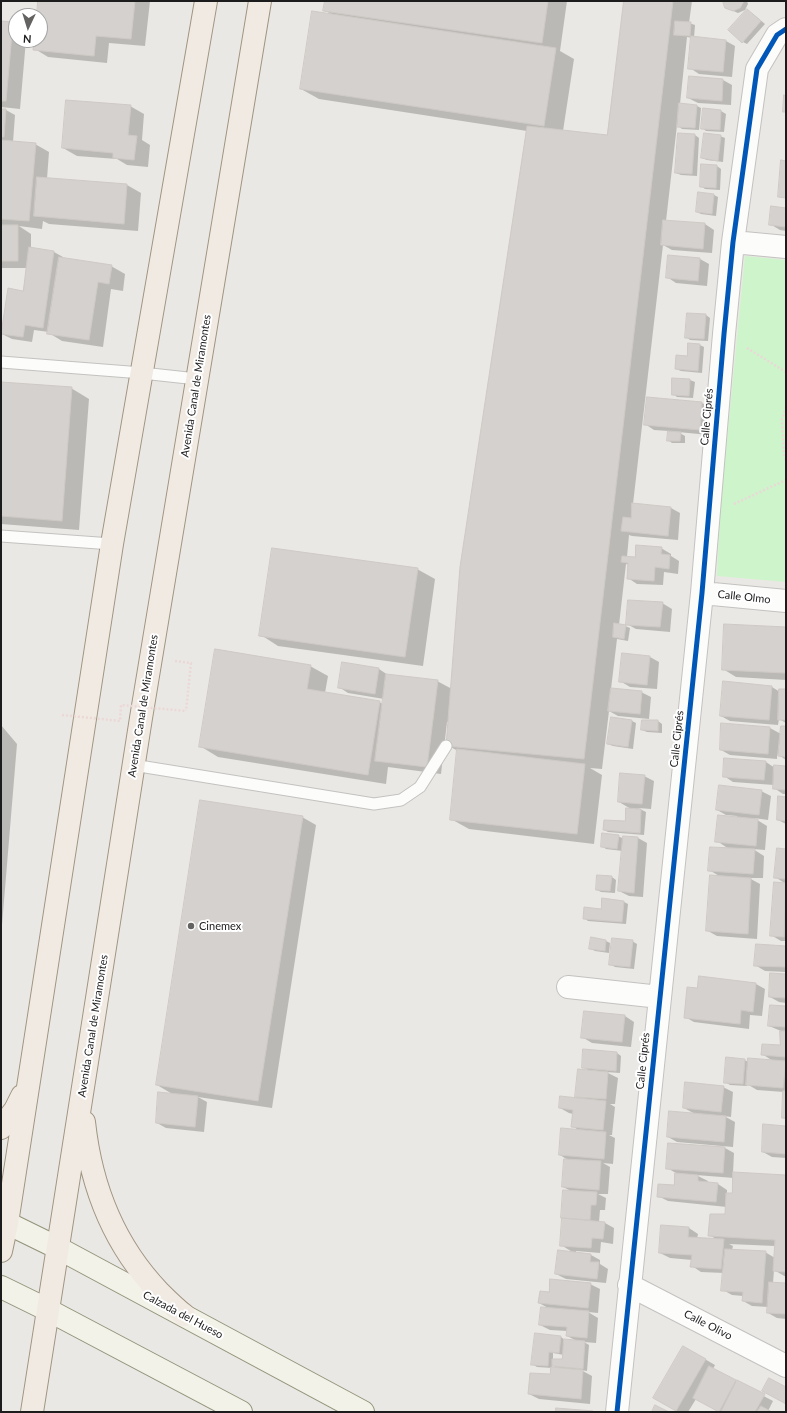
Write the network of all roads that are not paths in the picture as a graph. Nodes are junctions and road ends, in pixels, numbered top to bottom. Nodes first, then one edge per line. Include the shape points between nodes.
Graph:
1 (206, 1) edge
2 (260, 1) edge
3 (786, 29) edge
4 (733, 242) junction
5 (786, 247) edge
6 (1, 362) edge
7 (142, 373) junction
8 (198, 379) junction
9 (1, 536) edge
10 (112, 544) junction
11 (702, 593) junction
12 (786, 601) edge
13 (446, 746) dead end
14 (134, 765) junction
15 (568, 987) dead end
16 (660, 997) junction
17 (87, 1064) junction
18 (29, 1080) junction
19 (1, 1128) edge
20 (4, 1222) edge
21 (58, 1248) junction
22 (1, 1251) edge
23 (629, 1285) junction
24 (1, 1287) edge
25 (48, 1310) junction
26 (184, 1315) junction
27 (786, 1366) edge
28 (32, 1412) edge
29 (241, 1412) edge
30 (363, 1412) edge
31 (617, 1412) edge

1 - 7 main road
2 - 8 main road, Avenida Canal de Miramontes
3 - 4 street, Calle Ciprés via 777,35 757,69
4 - 5 street
4 - 11 street, Calle Ciprés
6 - 7 lane
7 - 8 lane
7 - 10 main road
8 - 14 main road, Avenida Canal de Miramontes
9 - 10 lane
10 - 18 main road
11 - 12 street, Calle Olmo
11 - 16 street, Calle Ciprés
13 - 14 lane via 420,787 401,800 374,804
14 - 17 main road, Avenida Canal de Miramontes
15 - 16 street
16 - 23 street, Calle Ciprés
17 - 21 main road, Avenida Canal de Miramontes
17 - 26 main road via 84,1123 95,1181 105,1209 138,1267 159,1292
18 - 19 main road via 15,1110
18 - 20 main road
20 - 21 main road, Calzada del Hueso
20 - 22 main road
21 - 25 main road, Avenida Canal de Miramontes
21 - 26 main road, Calzada del Hueso
23 - 27 street, Calle Olivo
23 - 31 street, Calle Ciprés
24 - 25 main road
25 - 28 main road, Avenida Canal de Miramontes
25 - 29 main road
26 - 30 main road, Calzada del Hueso

